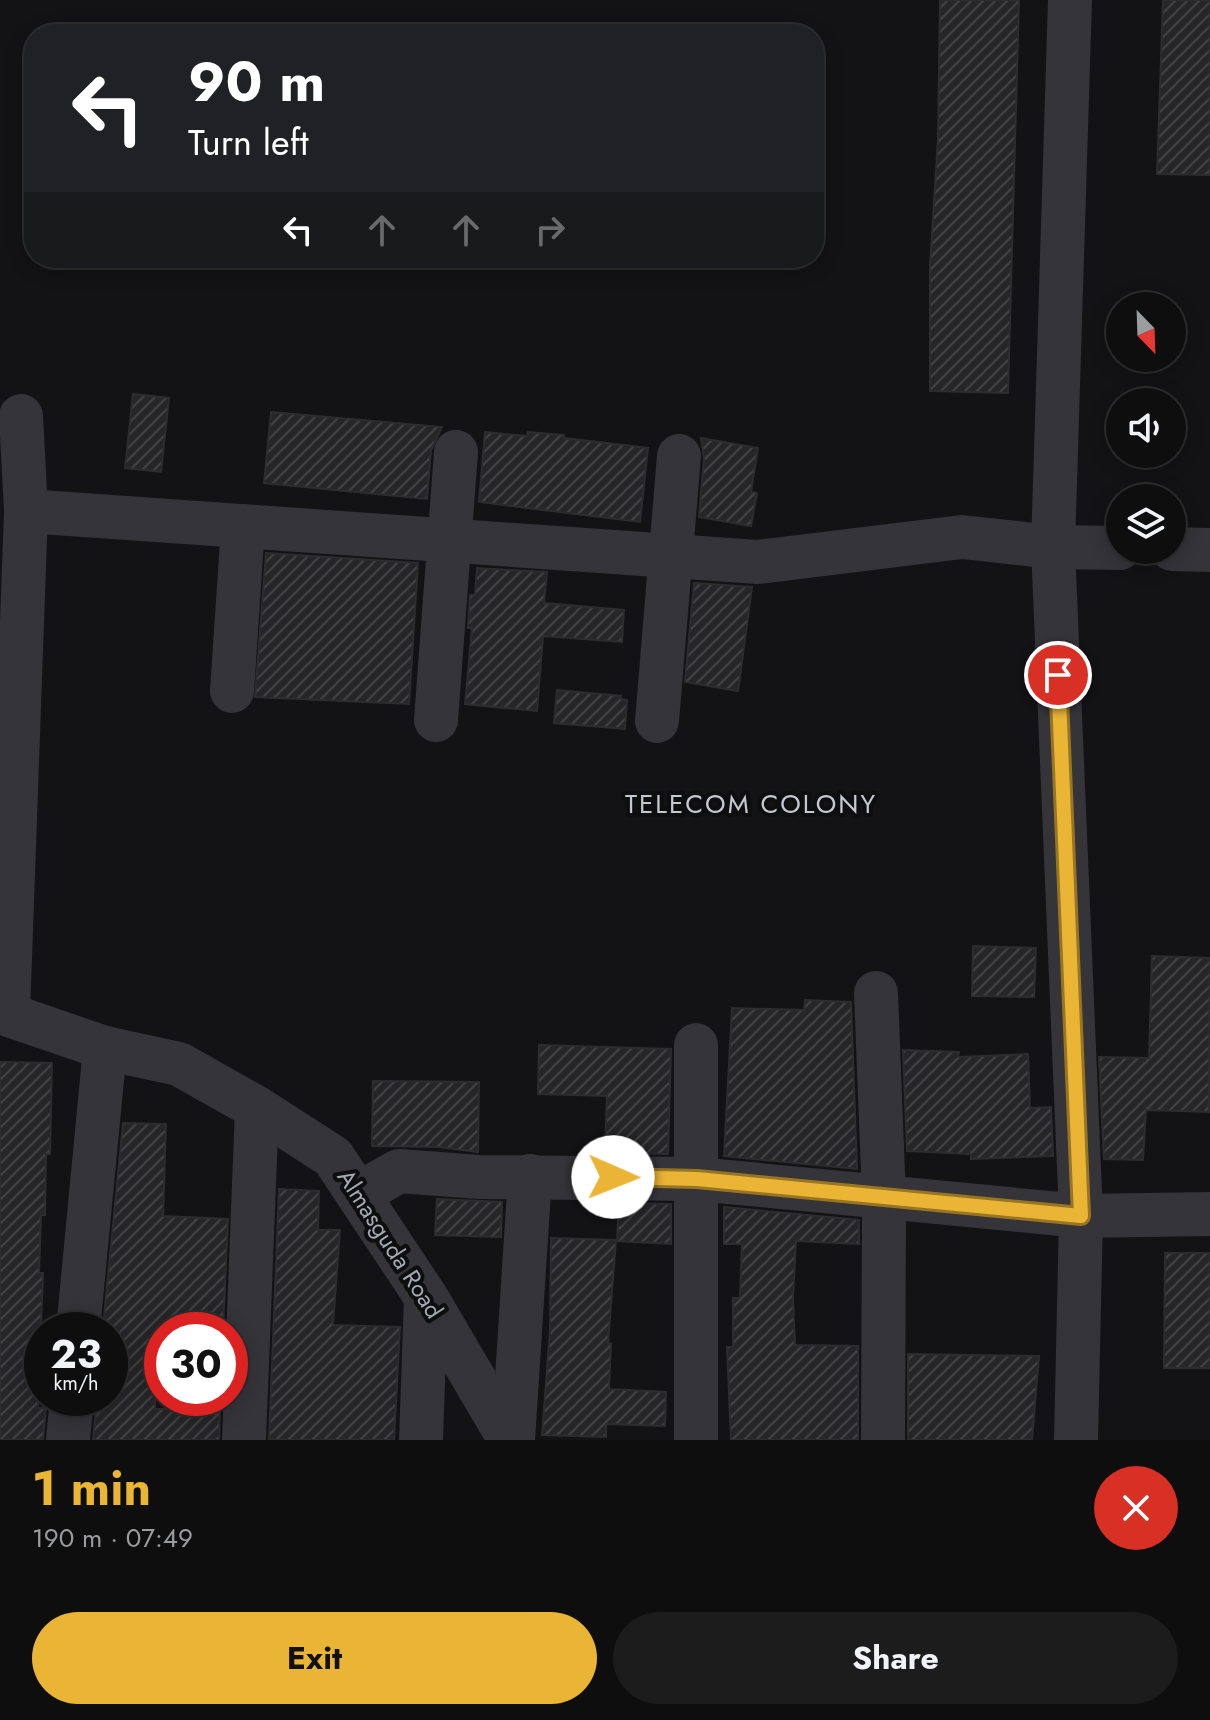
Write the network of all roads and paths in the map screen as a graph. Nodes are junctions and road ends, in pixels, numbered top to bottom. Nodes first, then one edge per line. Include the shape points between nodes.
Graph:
1 (1070, 0) edge
2 (21, 416) dead end
3 (456, 452) dead end
4 (679, 456) dead end
5 (26, 511) junction
6 (243, 526) junction
7 (450, 541) junction
8 (1053, 547) junction
9 (1106, 548) edge
10 (1186, 549) edge
11 (1210, 550) edge
12 (671, 556) junction
13 (10, 652) edge
14 (232, 691) dead end
15 (436, 720) dead end
16 (657, 721) dead end
17 (876, 993) dead end
18 (4, 1013) edge
19 (696, 1045) dead end
20 (105, 1048) junction
21 (257, 1108) junction
22 (530, 1176) junction
23 (697, 1179) junction
24 (360, 1193) junction
25 (884, 1198) junction
26 (1210, 1214) edge
27 (1081, 1216) junction
28 (426, 1297) junction
29 (80, 1312) edge
30 (70, 1416) edge
31 (68, 1440) edge
32 (244, 1440) edge
33 (421, 1440) edge
34 (512, 1440) edge
35 (696, 1440) edge
36 (883, 1440) edge
37 (1076, 1440) edge

1 - 8 street
2 - 5 street
3 - 7 street
4 - 12 street
5 - 6 street
5 - 13 street
6 - 7 street
6 - 14 street
7 - 12 street
7 - 15 street
8 - 9 street
8 - 12 street via 962,537 758,562
8 - 27 street
10 - 11 street
12 - 16 street
13 - 18 street
17 - 25 street
18 - 20 street, Almasguda Road
19 - 23 street
20 - 21 street, Almasguda Road via 179,1064
20 - 29 street
21 - 24 street, Almasguda Road via 333,1157
21 - 32 street
22 - 23 street
22 - 24 street via 399,1171
22 - 34 street
23 - 25 street
23 - 35 street
24 - 28 street, Almasguda Road
25 - 27 street
25 - 36 street
26 - 27 street
27 - 37 street
28 - 33 street
28 - 34 street, Almasguda Road
30 - 31 street

